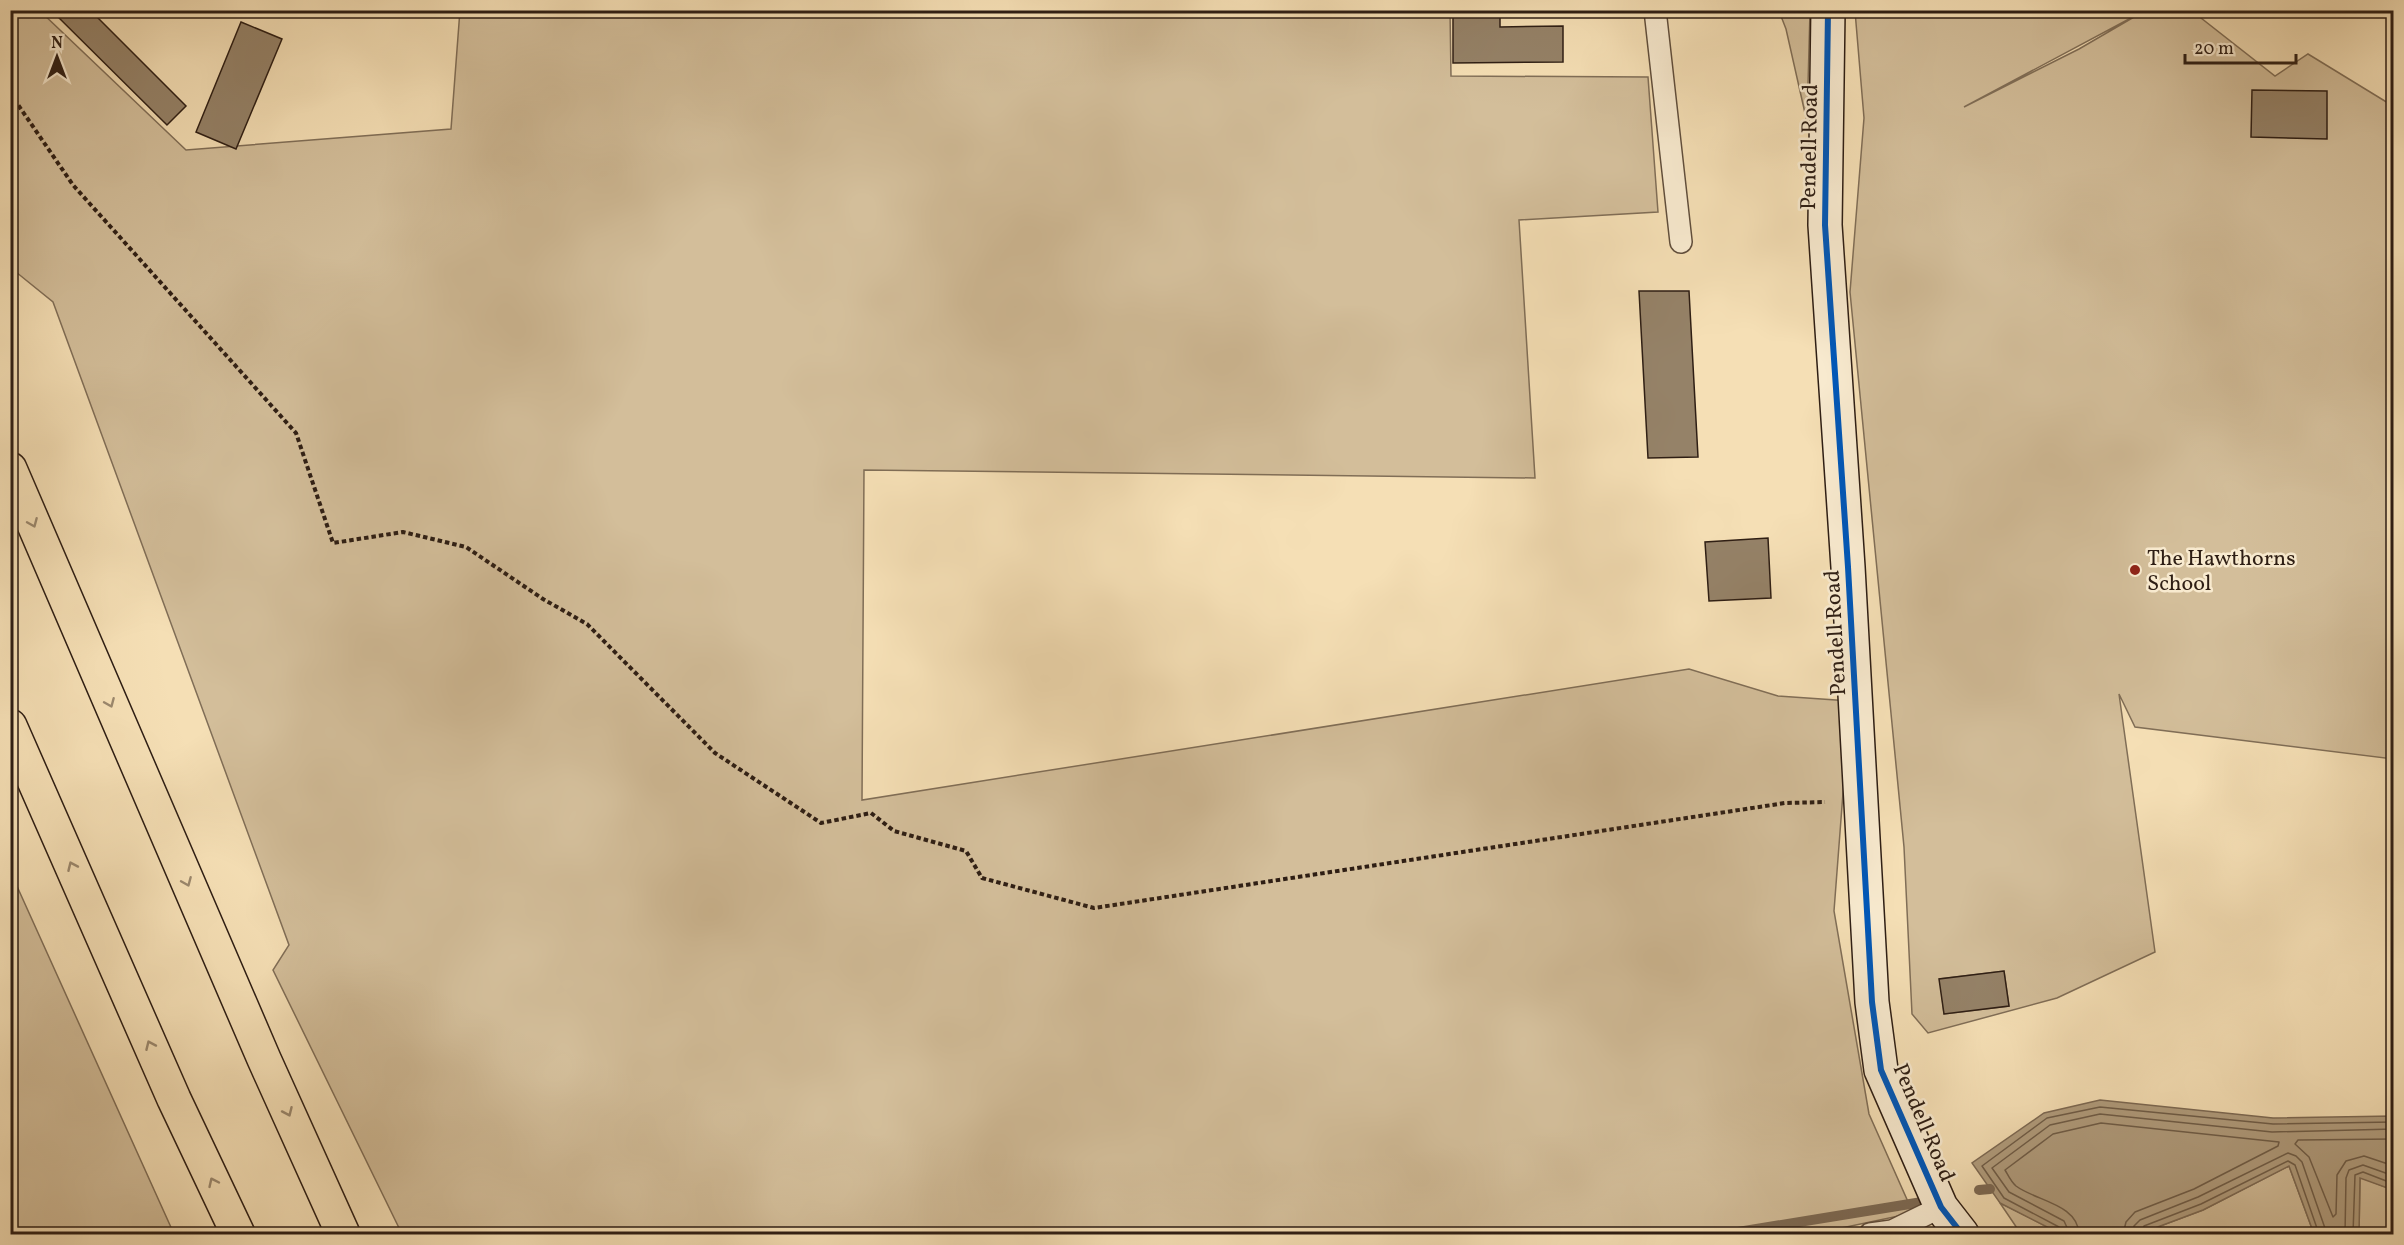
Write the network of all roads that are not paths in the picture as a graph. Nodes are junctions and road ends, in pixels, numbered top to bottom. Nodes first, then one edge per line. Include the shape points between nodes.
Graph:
1 (1654, 10) edge
2 (1827, 10) edge
3 (1681, 242) dead end
4 (10, 470) edge
5 (10, 726) edge
6 (1941, 1207) junction
7 (238, 1234) edge
8 (343, 1234) edge
9 (1870, 1234) edge
10 (1962, 1234) edge

1 - 3 lane
2 - 6 street, Pendell Road via 1825,225 1872,1002 1881,1070
4 -> 8 highway
7 -> 5 highway via 174,1099
6 - 9 lane via 1892,1231
6 - 10 street, Pendell Road

